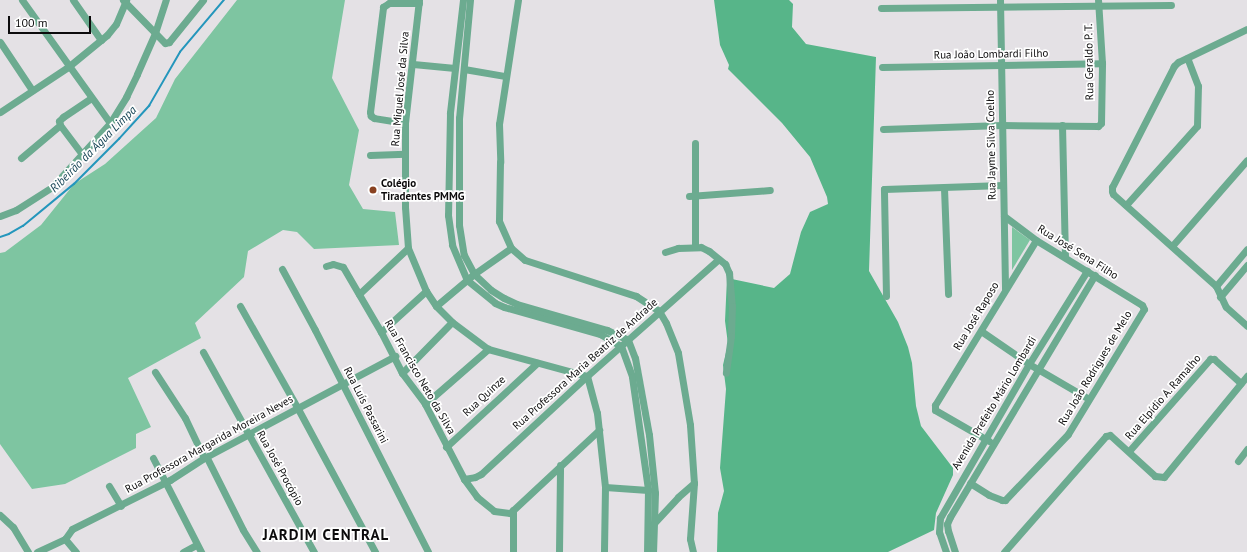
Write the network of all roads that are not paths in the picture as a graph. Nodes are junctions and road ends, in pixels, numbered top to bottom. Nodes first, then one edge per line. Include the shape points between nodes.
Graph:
1 (22, 0) edge
2 (73, 0) edge
3 (166, 0) edge
4 (203, 0) edge
5 (463, 0) edge
6 (470, 0) edge
7 (518, 0) edge
8 (1000, 0) edge
9 (124, 1) edge
10 (419, 1) edge
11 (1098, 2) edge
12 (1171, 5) dead end
13 (881, 8) dead end
14 (1000, 8) junction
15 (1247, 29) edge
16 (154, 33) junction
17 (101, 40) junction
18 (0, 42) edge
19 (1187, 58) junction
20 (1102, 63) junction
21 (413, 64) junction
22 (1000, 64) junction
23 (68, 67) junction
24 (882, 67) dead end
25 (455, 68) junction
26 (464, 69) junction
27 (505, 76) junction
28 (32, 90) junction
29 (91, 98) junction
30 (0, 112) edge
31 (110, 123) junction
32 (406, 123) junction
33 (60, 125) junction
34 (1002, 125) junction
35 (1062, 125) junction
36 (883, 129) dead end
37 (695, 143) dead end
38 (82, 154) junction
39 (405, 154) junction
40 (370, 155) dead end
41 (21, 158) dead end
42 (1247, 160) edge
43 (1003, 185) junction
44 (944, 188) junction
45 (770, 190) dead end
46 (692, 195) junction
47 (1126, 205) junction
48 (0, 216) edge
49 (1004, 216) junction
50 (1036, 240) junction
51 (1172, 246) junction
52 (695, 247) junction
53 (408, 248) junction
54 (511, 248) junction
55 (1247, 249) edge
56 (665, 252) dead end
57 (1065, 256) junction
58 (719, 259) junction
59 (1247, 265) edge
60 (326, 266) dead end
61 (282, 269) dead end
62 (1087, 271) junction
63 (474, 274) junction
64 (1095, 275) junction
65 (467, 280) junction
66 (1216, 286) junction
67 (1005, 289) junction
68 (426, 291) junction
69 (359, 294) junction
70 (948, 294) dead end
71 (886, 296) dead end
72 (1220, 297) junction
73 (1142, 304) joint
74 (240, 306) dead end
75 (436, 306) junction
76 (659, 311) junction
77 (452, 322) junction
78 (1247, 326) edge
79 (981, 331) junction
80 (381, 332) junction
81 (628, 340) junction
82 (621, 346) junction
83 (488, 349) junction
84 (203, 352) dead end
85 (394, 356) junction
86 (537, 363) junction
87 (1029, 364) junction
88 (1038, 370) junction
89 (155, 372) dead end
90 (402, 373) junction
91 (726, 373) dead end
92 (587, 376) junction
93 (1247, 376) edge
94 (343, 383) junction
95 (1241, 383) junction
96 (1089, 399) junction
97 (425, 404) junction
98 (297, 407) junction
99 (599, 430) junction
100 (249, 435) junction
101 (984, 440) junction
102 (994, 444) junction
103 (446, 446) junction
104 (1247, 449) edge
105 (1129, 451) junction
106 (153, 458) dead end
107 (206, 458) junction
108 (1238, 461) dead end
109 (560, 465) junction
110 (464, 479) junction
111 (165, 483) junction
112 (970, 483) junction
113 (694, 484) junction
114 (109, 486) dead end
115 (605, 487) junction
116 (648, 490) junction
117 (121, 506) junction
118 (513, 510) junction
119 (0, 515) edge
120 (654, 523) junction
121 (948, 531) junction
122 (939, 532) junction
123 (65, 539) junction
124 (196, 545) junction
125 (28, 552) edge
126 (36, 552) edge
127 (76, 552) edge
128 (184, 552) edge
129 (201, 552) edge
130 (257, 552) edge
131 (314, 552) edge
132 (374, 552) edge
133 (428, 552) edge
134 (513, 552) edge
135 (559, 552) edge
136 (604, 552) edge
137 (647, 552) edge
138 (653, 552) edge
139 (693, 552) edge
140 (946, 552) edge
141 (954, 552) edge
142 (1004, 552) edge

1 - 23 street
2 - 17 street
3 - 16 street
4 - 16 street via 169,42 165,43
5 - 25 street
6 - 26 street
7 - 27 street
8 - 14 street, Rua Jayme Silva Coelho
9 - 16 street
9 - 17 street via 116,24
10 - 21 street, Rua Miguel José da Silva
10 - 32 street via 389,3 383,7 370,112 374,118
11 - 12 street
11 - 14 street
11 - 20 street, Rua Geraldo P. T.
13 - 14 street
14 - 22 street, Rua Jayme Silva Coelho
15 - 19 street
16 - 31 street via 126,97
17 - 23 street
18 - 28 street
19 - 47 street via 1174,66 1112,187 1113,194
19 - 47 street via 1198,86 1197,126
20 - 22 street, Rua João Lombardi Filho
20 - 35 street, Rua Geraldo P. T. via 1101,123 1096,126
21 - 25 street
21 - 32 street, Rua Miguel José da Silva
22 - 24 street, Rua João Lombardi Filho
22 - 34 street, Rua Jayme Silva Coelho
23 - 28 street
23 - 29 street
25 - 65 street via 450,114 448,215 452,245
26 - 27 street
26 - 63 street via 459,118 459,225 464,255
27 - 54 street via 499,124 499,221
28 - 30 street
29 - 31 street
29 - 33 street via 63,117 59,121
31 - 38 street
32 - 39 street, Rua Miguel José da Silva
33 - 38 street
33 - 41 street
34 - 35 street
34 - 36 street
34 - 43 street, Rua Jayme Silva Coelho
35 - 57 street
37 - 46 street
38 - 48 street via 52,187 16,210
39 - 40 street
39 - 53 street, Rua Miguel José da Silva
42 - 51 street
43 - 44 street
43 - 49 street, Rua Jayme Silva Coelho
44 - 70 street
44 - 71 street via 884,189
45 - 46 street
46 - 52 street
47 - 51 street
49 - 50 street, Rua José Sena Filho
49 - 67 street, Rua Jayme Silva Coelho
50 - 57 street, Rua José Sena Filho
50 - 67 street, Rua José Raposo
51 - 66 street
52 - 56 street
52 - 58 street via 709,251
53 - 68 street, Rua Miguel José da Silva
53 - 69 street
54 - 63 street
54 - 76 street via 525,260 636,296
55 - 66 street
57 - 62 street, Rua José Sena Filho
58 - 76 street, Rua Professora Maria Beatriz de Andrade
58 - 91 street via 729,273 732,306 732,336
59 - 72 street
60 - 69 street, Rua Francisco Neto da Silva via 333,264 342,267
61 - 94 street, Rua Luís Passarini
62 - 64 street, Rua José Sena Filho
62 - 87 street, Avenida Prefeito Mário Lombardi
63 - 65 street
63 - 81 street via 491,290 517,304 608,330
64 - 73 street, Rua José Sena Filho
64 - 88 street, Avenida Prefeito Mário Lombardi
65 - 75 street
65 - 82 street via 495,303 504,307 600,334
66 - 72 street
67 - 79 street, Rua José Raposo
68 - 75 street, Rua Miguel José da Silva
68 - 80 street
69 - 80 street, Rua Francisco Neto da Silva
72 - 78 street
73 - 96 street, Rua João Rodrigues de Melo via 1144,309
74 - 98 street
75 - 77 street, Rua Miguel José da Silva
76 - 81 street, Rua Professora Maria Beatriz de Andrade
76 - 113 street via 673,339 682,371 690,425
77 - 83 street, Rua Miguel José da Silva
77 - 90 street
79 - 87 street
79 - 101 street, Rua José Raposo via 935,405 935,410
80 - 85 street, Rua Francisco Neto da Silva
81 - 82 street, Rua Professora Maria Beatriz de Andrade
81 - 120 street via 635,358 649,435 655,492
82 - 92 street, Rua Professora Maria Beatriz de Andrade
82 - 116 street via 632,377
83 - 86 street, Rua Miguel José da Silva
83 - 97 street
84 - 100 street, Rua José Procópio
85 - 90 street, Rua Francisco Neto da Silva
85 - 94 street, Rua Professora Margarida Moreira Neves
86 - 92 street, Rua Miguel José da Silva
86 - 103 street, Rua Quinze
87 - 88 street
87 - 101 street, Avenida Prefeito Mário Lombardi
88 - 96 street
88 - 102 street, Avenida Prefeito Mário Lombardi
89 - 107 street via 185,418
90 - 97 street, Rua Francisco Neto da Silva
92 - 99 street
92 - 110 street, Rua Professora Maria Beatriz de Andrade via 481,474 475,478
93 - 95 street
94 - 98 street, Rua Professora Margarida Moreira Neves
94 - 133 street, Rua Luís Passarini
95 - 105 street, Rua Elpídio A. Ramalho via 1214,359 1210,359
95 - 105 street via 1164,477 1155,476
96 - 112 street, Rua João Rodrigues de Melo via 1068,434 1006,500 990,495
97 - 103 street, Rua Francisco Neto da Silva
98 - 100 street, Rua Professora Margarida Moreira Neves
98 - 132 street
99 - 109 street
99 - 115 street
100 - 107 street, Rua Professora Margarida Moreira Neves
100 - 131 street, Rua José Procópio
101 - 102 street
101 - 122 street, Avenida Prefeito Mário Lombardi via 940,518
102 - 112 street, Avenida Prefeito Mário Lombardi
103 - 110 street, Rua Francisco Neto da Silva
104 - 108 street
105 - 142 street via 1110,435 1106,436
106 - 111 street
107 - 111 street, Rua Professora Margarida Moreira Neves
107 - 130 street
109 - 118 street
109 - 135 street
110 - 118 street, Rua Francisco Neto da Silva via 476,497 494,511 505,513
111 - 117 street, Rua Professora Margarida Moreira Neves
111 - 124 street
112 - 121 street, Avenida Prefeito Mário Lombardi via 950,517
113 - 120 street
113 - 139 street via 690,539
114 - 117 street
115 - 116 street
115 - 136 street
116 - 137 street
117 - 123 street, Rua Professora Margarida Moreira Neves via 72,529
118 - 134 street
119 - 125 street via 13,527
120 - 138 street
121 - 122 street
121 - 141 street
122 - 140 street
123 - 126 street, Rua Professora Margarida Moreira Neves
123 - 127 street
124 - 128 street
124 - 129 street

